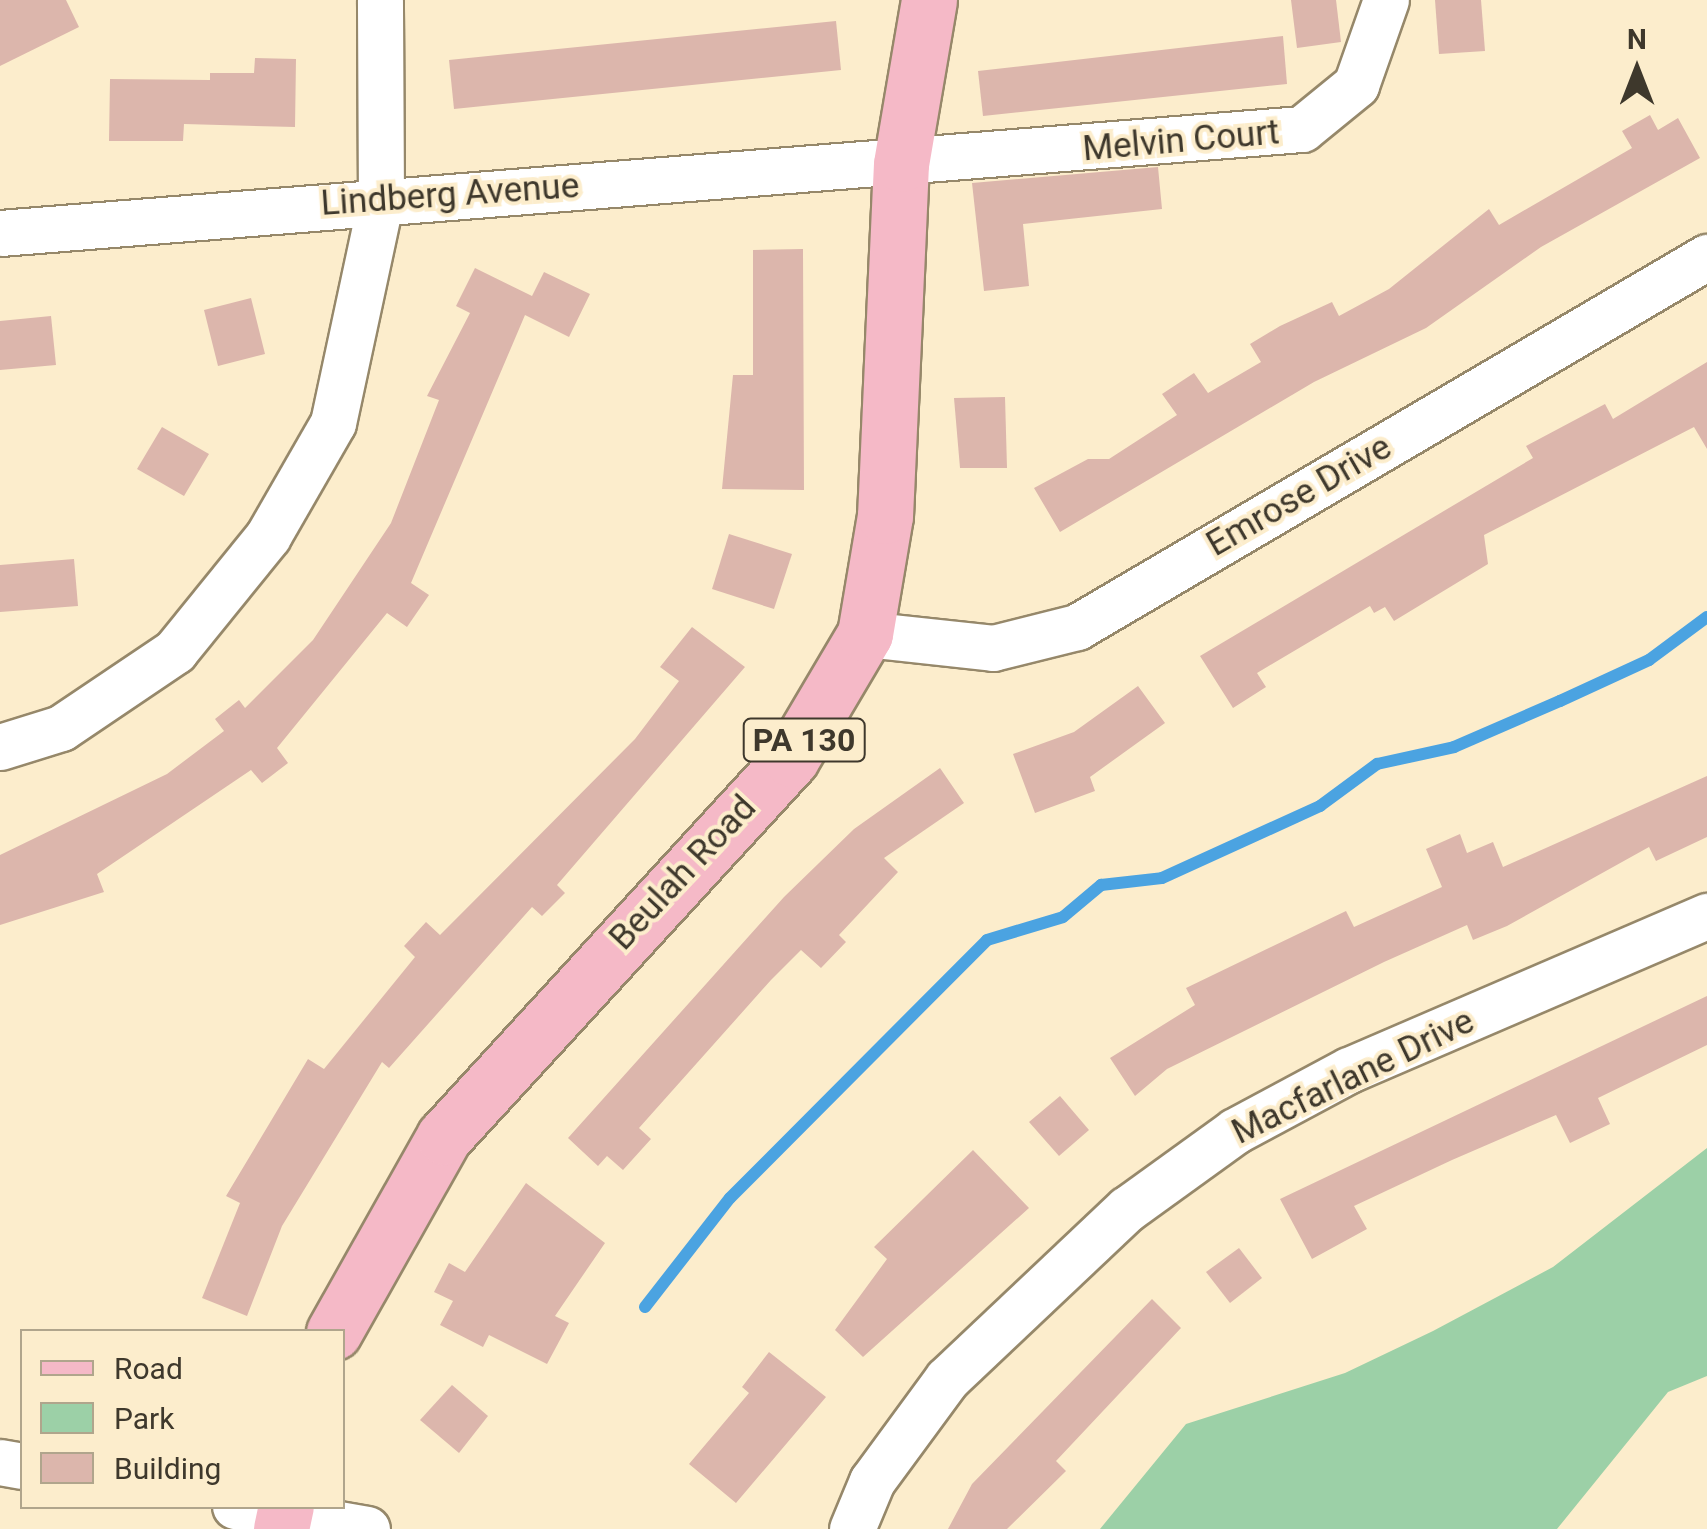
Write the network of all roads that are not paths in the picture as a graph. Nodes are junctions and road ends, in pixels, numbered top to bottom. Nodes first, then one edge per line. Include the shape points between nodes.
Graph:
1 (380, 0) edge
2 (929, 0) edge
3 (1386, 0) edge
4 (901, 164) junction
5 (381, 199) junction
6 (0, 232) edge
7 (1707, 257) edge
8 (865, 634) junction
9 (0, 747) edge
10 (1707, 916) edge
11 (336, 1329) edge
12 (271, 1514) edge
13 (367, 1529) edge
14 (852, 1529) edge

1 - 5 street
2 - 4 main road, Beulah Road / PA 130
3 - 4 street, Melvin Court via 1356,86 1302,129
4 - 5 street, Lindberg Avenue
4 - 8 main road, Beulah Road / PA 130 via 885,516
5 - 6 street, Lindberg Avenue
5 - 9 street via 333,423 268,536 174,651 61,728
7 - 8 street, Emrose Drive via 1077,627 993,648
8 - 11 main road, Beulah Road / PA 130 via 791,759 444,1136
10 - 14 street, Macfarlane Drive via 1349,1070 1220,1142 1127,1209 946,1379 872,1481
12 - 13 street

